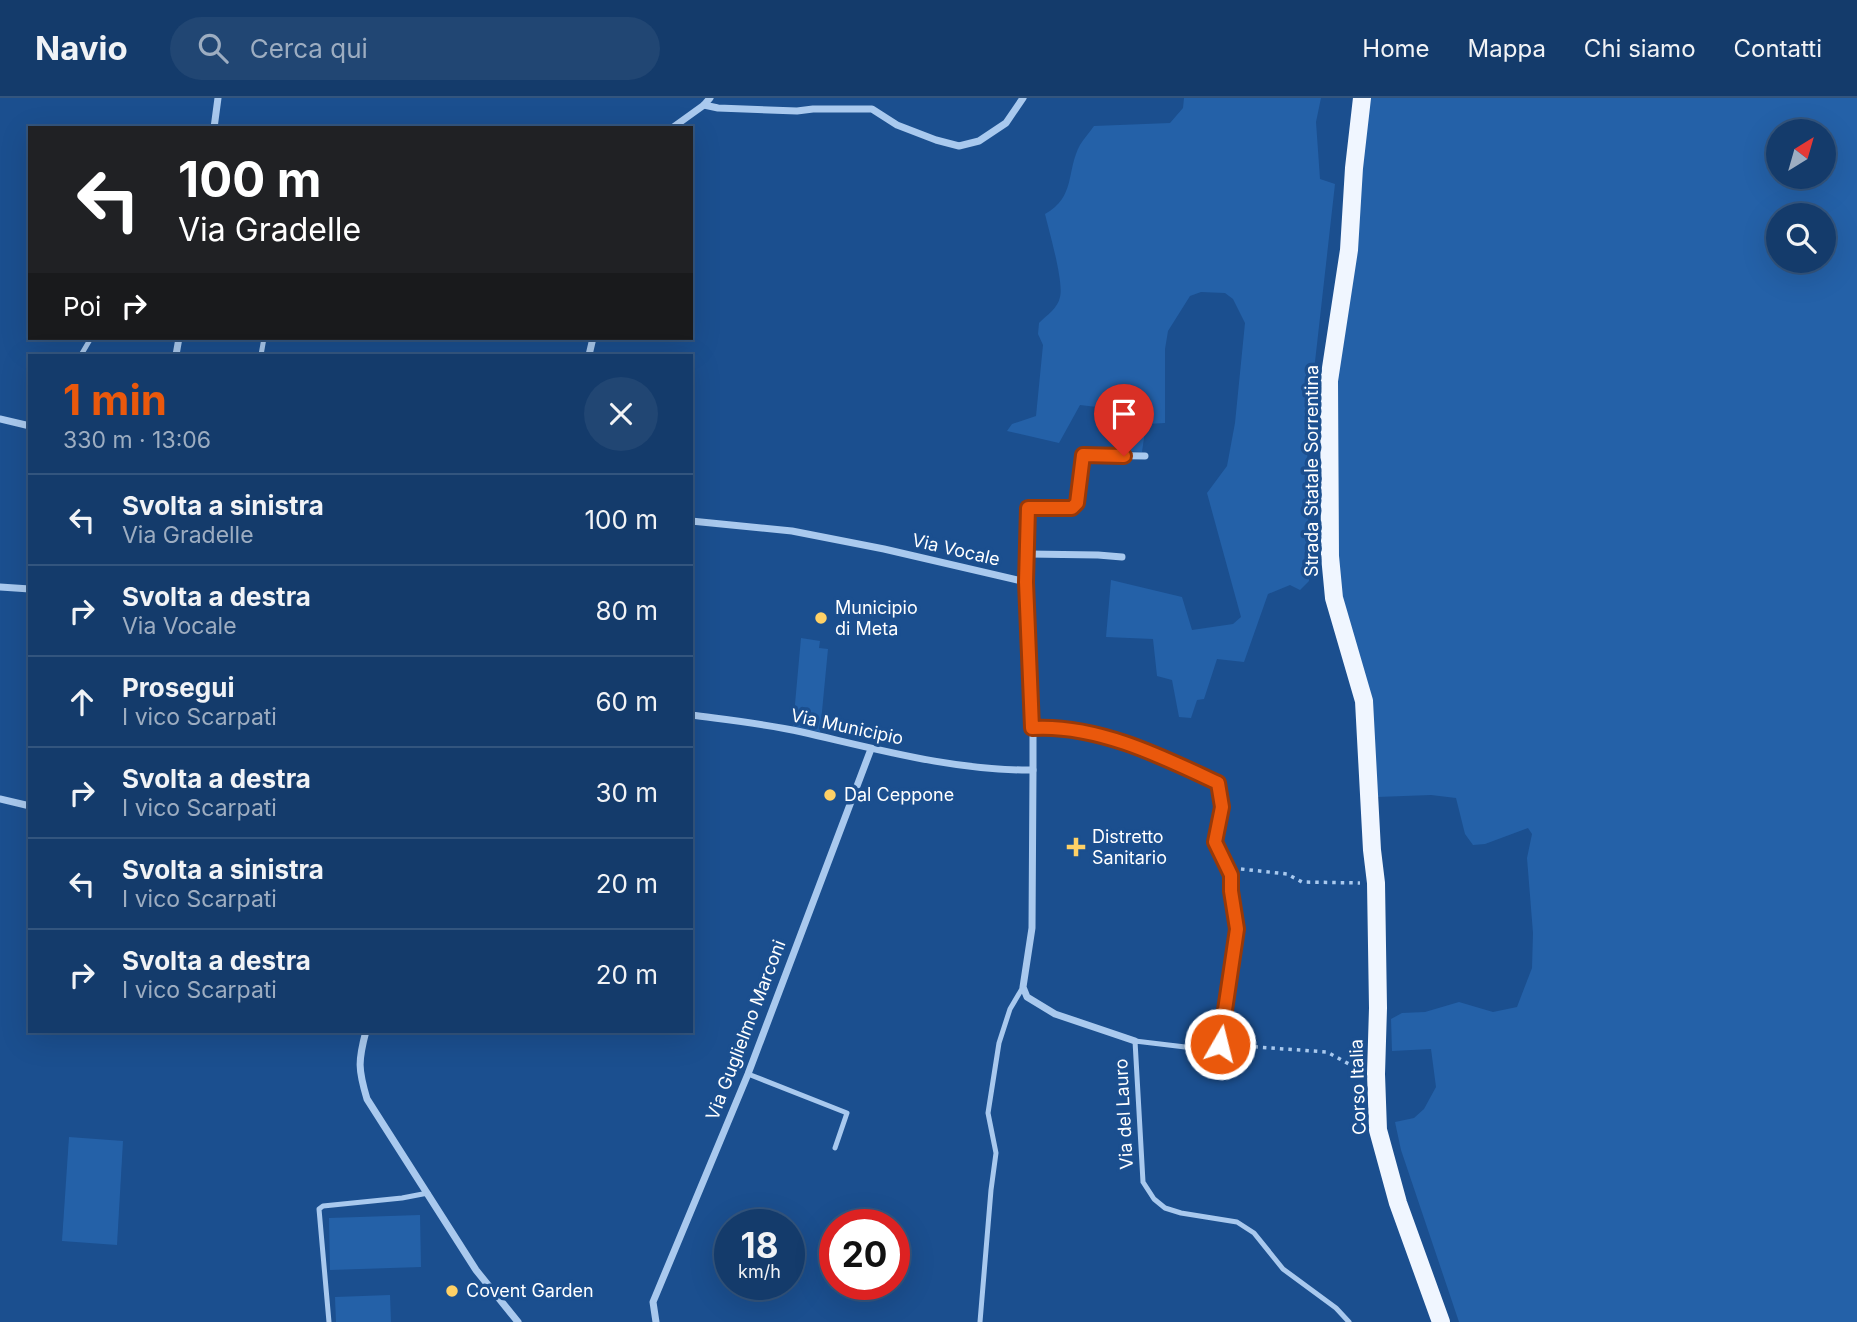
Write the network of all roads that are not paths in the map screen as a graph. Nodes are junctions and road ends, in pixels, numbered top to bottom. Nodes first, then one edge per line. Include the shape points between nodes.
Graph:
1 (218, 98) edge
2 (710, 98) edge
3 (1023, 98) edge
4 (1362, 98) edge
5 (704, 105) junction
6 (214, 126) edge
7 (675, 126) edge
8 (0, 419) edge
9 (28, 426) edge
10 (1145, 456) dead end
11 (693, 521) edge
12 (1028, 554) junction
13 (1122, 558) dead end
14 (1026, 582) junction
15 (0, 587) edge
16 (28, 589) edge
17 (693, 715) edge
18 (1032, 728) junction
19 (871, 749) junction
20 (1033, 770) junction
21 (0, 800) edge
22 (28, 806) edge
23 (1376, 883) joint
24 (1023, 987) junction
25 (366, 1033) edge
26 (1135, 1041) junction
27 (748, 1074) junction
28 (835, 1148) dead end
29 (428, 1194) junction
30 (329, 1322) edge
31 (518, 1322) edge
32 (656, 1322) edge
33 (980, 1322) edge
34 (1349, 1322) edge
35 (1441, 1322) edge

1 - 6 street
2 - 5 street
3 - 5 street via 1006,123 979,141 959,146 897,125 872,108 797,111
4 - 23 main road, Strada Statale Sorrentina via 1349,250 1329,381 1330,556 1334,598 1364,701
5 - 7 street
8 - 9 street
10 - 12 street via 1083,455 1077,503 1072,508 1028,508
11 - 14 street, Via Vocale via 792,531
12 - 13 street
12 - 14 street
14 - 18 street
15 - 16 street
17 - 19 street, Via Municipio
18 - 20 street
18 - 26 lane via 1067,729 1131,744 1218,783 1222,807 1215,842 1231,875 1237,929 1220,1044 1202,1049
19 - 20 street, Via Municipio via 997,771
19 - 27 street, Via Guglielmo Marconi
20 - 24 street via 1032,928
21 - 22 street
23 - 35 main road, Corso Italia via 1378,1130 1398,1203
24 - 26 street, Via del Lauro via 1027,997 1055,1014
24 - 33 lane via 999,1043 988,1113 996,1153
25 - 29 street via 359,1073 367,1099
26 - 34 lane, Via del Lauro via 1143,1182 1154,1199 1181,1213 1237,1222 1254,1233 1283,1269
27 - 28 lane via 847,1113
27 - 32 street, Via Guglielmo Marconi via 653,1302
29 - 30 lane via 319,1209
29 - 31 street via 476,1270

